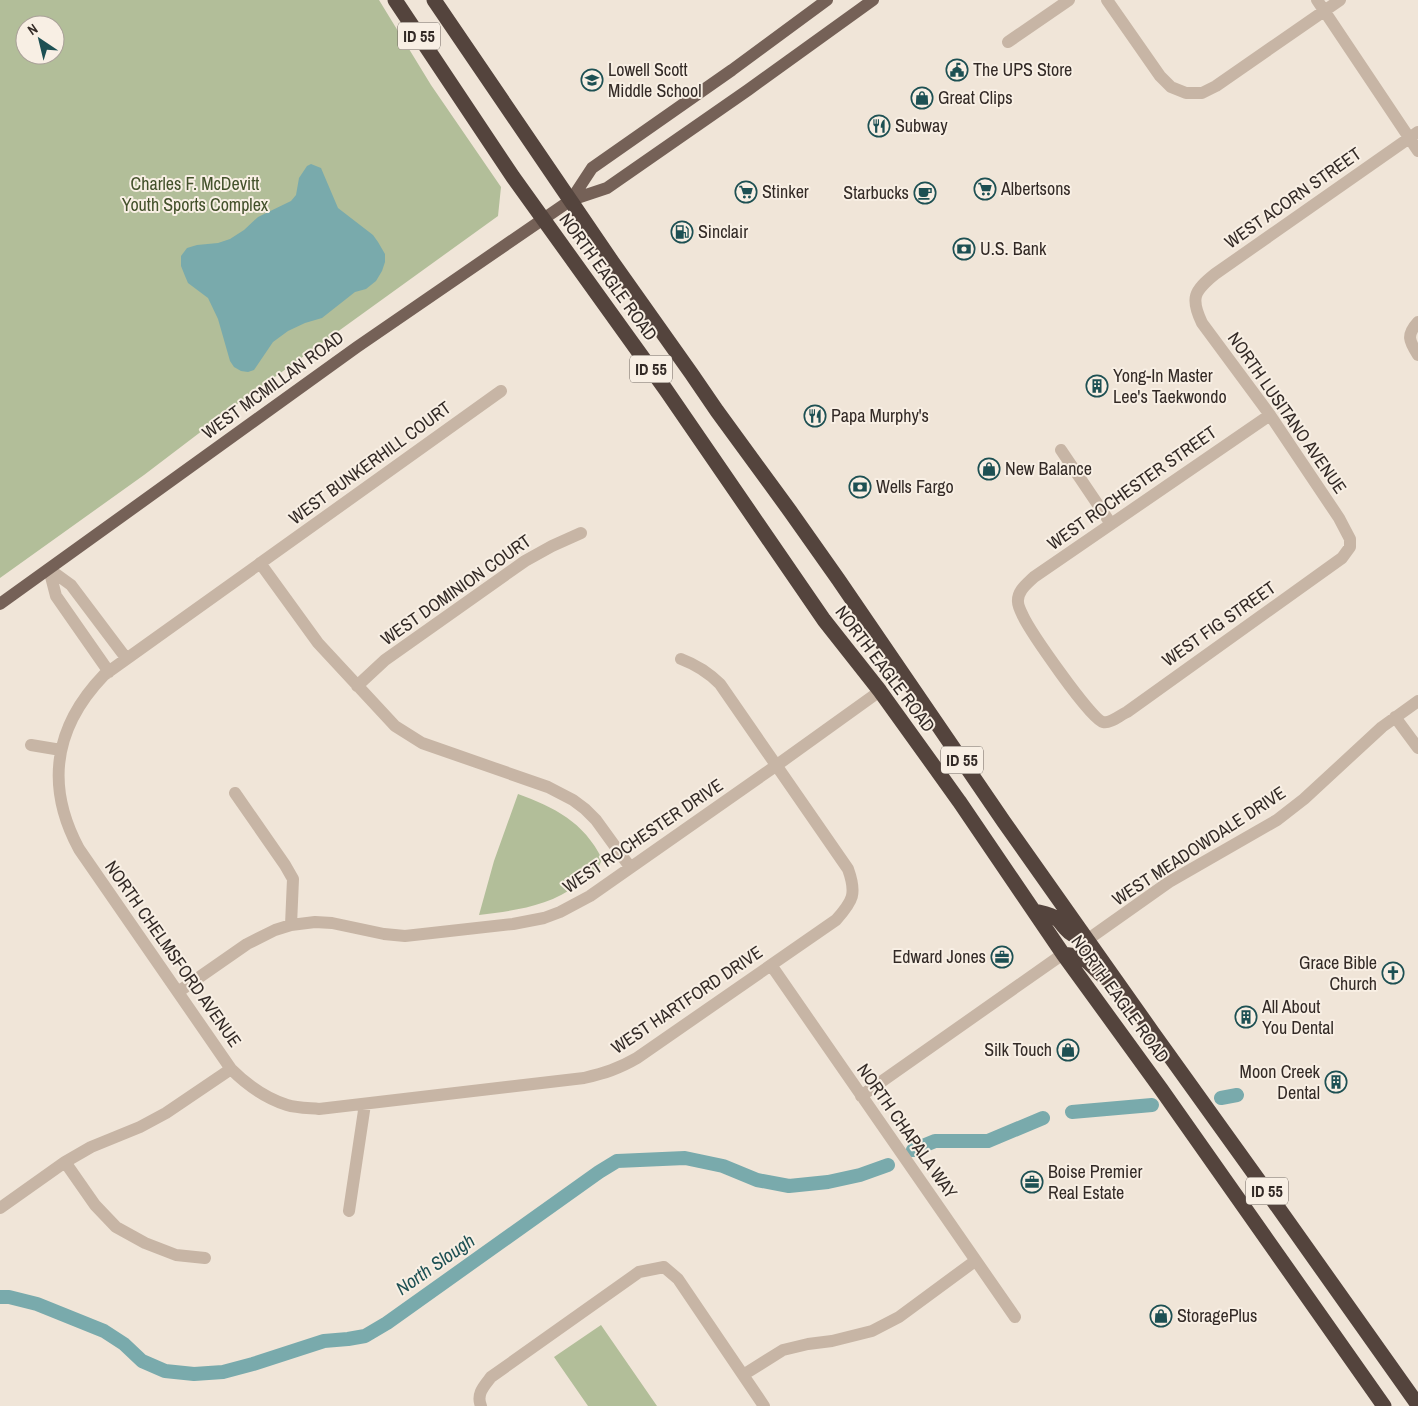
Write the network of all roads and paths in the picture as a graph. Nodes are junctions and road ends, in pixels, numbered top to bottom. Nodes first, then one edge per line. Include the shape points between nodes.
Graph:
1 (395, 0) edge
2 (434, 0) edge
3 (827, 0) edge
4 (873, 0) edge
5 (1069, 0) edge
6 (1107, 0) edge
7 (1317, 0) edge
8 (1340, 0) edge
9 (1324, 11) junction
10 (1008, 42) dead end
11 (1414, 135) edge
12 (1418, 151) edge
13 (571, 200) junction
14 (544, 219) junction
15 (1194, 300) joint
16 (1418, 322) edge
17 (1418, 355) edge
18 (500, 391) dead end
19 (1270, 414) junction
20 (1061, 450) dead end
21 (1111, 524) junction
22 (581, 533) dead end
23 (1350, 547) joint
24 (260, 563) junction
25 (49, 569) junction
26 (0, 604) edge
27 (126, 658) junction
28 (681, 659) dead end
29 (109, 672) junction
30 (357, 686) junction
31 (880, 691) junction
32 (1418, 701) edge
33 (1395, 717) junction
34 (1104, 723) joint
35 (31, 745) dead end
36 (1418, 748) edge
37 (61, 750) junction
38 (777, 765) junction
39 (236, 793) dead end
40 (630, 867) junction
41 (1034, 911) junction
42 (291, 925) junction
43 (1087, 940) junction
44 (1064, 954) junction
45 (770, 966) junction
46 (1116, 981) junction
47 (178, 992) junction
48 (231, 1069) junction
49 (861, 1096) junction
50 (365, 1104) junction
51 (65, 1162) junction
52 (0, 1208) edge
53 (349, 1211) dead end
54 (205, 1258) dead end
55 (975, 1261) junction
56 (1015, 1317) dead end
57 (743, 1375) junction
58 (480, 1403) edge
59 (1418, 1405) edge
60 (764, 1406) edge
61 (1384, 1406) edge

1 - 14 highway, NORTH EAGLE ROAD / ID 55
2 - 13 highway, NORTH EAGLE ROAD / ID 55
3 - 13 main road, WEST MCMILLAN ROAD via 592,168
4 - 13 main road, WEST MCMILLAN ROAD via 607,188
5 - 10 street
6 - 9 street via 1160,76 1172,87 1186,93 1202,93 1216,86
7 - 9 street
8 - 9 street
9 - 11 street
11 - 12 street
11 - 15 street, WEST ACORN STREET via 1207,280
13 - 14 main road, WEST MCMILLAN ROAD
13 - 43 highway, NORTH EAGLE ROAD / ID 55
14 - 25 main road, WEST MCMILLAN ROAD via 357,347
14 - 31 highway, NORTH EAGLE ROAD / ID 55 via 824,620
15 - 19 street, NORTH LUSITANO AVENUE via 1202,323
16 - 17 street via 1409,336
18 - 24 street, WEST BUNKERHILL COURT
19 - 21 street, WEST ROCHESTER STREET
19 - 23 street, NORTH LUSITANO AVENUE via 1339,518 1350,539
20 - 21 street
21 - 34 street, WEST ROCHESTER STREET via 1034,577 1018,595 1027,624 1083,704
22 - 30 street, WEST DOMINION COURT via 525,561 385,660
23 - 34 street, WEST FIG STREET via 1342,558 1127,712
24 - 27 street, WEST BUNKERHILL COURT
24 - 30 street via 313,637
25 - 26 main road, WEST MCMILLAN ROAD
25 - 27 street via 71,585
25 - 29 street via 56,596
27 - 29 street, NORTH CHELMSFORD AVENUE
28 - 38 street via 710,673 720,684
29 - 37 street, NORTH CHELMSFORD AVENUE via 84,699 69,726
30 - 40 street via 395,726 422,743 548,787 573,800 596,820
31 - 38 street, WEST ROCHESTER DRIVE
31 - 41 highway, NORTH EAGLE ROAD / ID 55
32 - 33 street, WEST MEADOWDALE DRIVE
33 - 36 street
33 - 43 street, WEST MEADOWDALE DRIVE via 1277,820 1169,882
35 - 37 street
37 - 47 street, NORTH CHELMSFORD AVENUE via 60,790 72,835
38 - 40 street, WEST ROCHESTER DRIVE
38 - 45 street, WEST HARTFORD DRIVE via 848,869 853,892 845,910 836,920
39 - 42 street via 293,879
40 - 42 street, WEST ROCHESTER DRIVE via 590,896 560,912 513,924 405,936 332,923
41 - 43 highway via 1050,915 1073,935
41 - 44 highway, NORTH EAGLE ROAD / ID 55
42 - 47 street, WEST ROCHESTER DRIVE via 247,944
43 - 46 highway, NORTH EAGLE ROAD / ID 55
44 - 46 highway via 1080,958 1105,979
44 - 49 street
44 - 61 highway, NORTH EAGLE ROAD / ID 55
45 - 49 street, NORTH CHAPALA WAY
45 - 50 street, WEST HARTFORD DRIVE via 637,1058 608,1073
46 - 59 highway, NORTH EAGLE ROAD / ID 55
47 - 48 street, NORTH CHELMSFORD AVENUE
48 - 50 street, NORTH CHELMSFORD AVENUE via 256,1090 289,1105 319,1109
48 - 51 street via 166,1114
49 - 55 street, NORTH CHAPALA WAY
50 - 53 street
51 - 52 street
51 - 54 street via 95,1205 116,1227 176,1255
55 - 56 street, NORTH CHAPALA WAY
55 - 57 street via 899,1317 872,1331 783,1350
57 - 58 street via 678,1279 664,1267 639,1272 491,1377 481,1390
57 - 60 street

